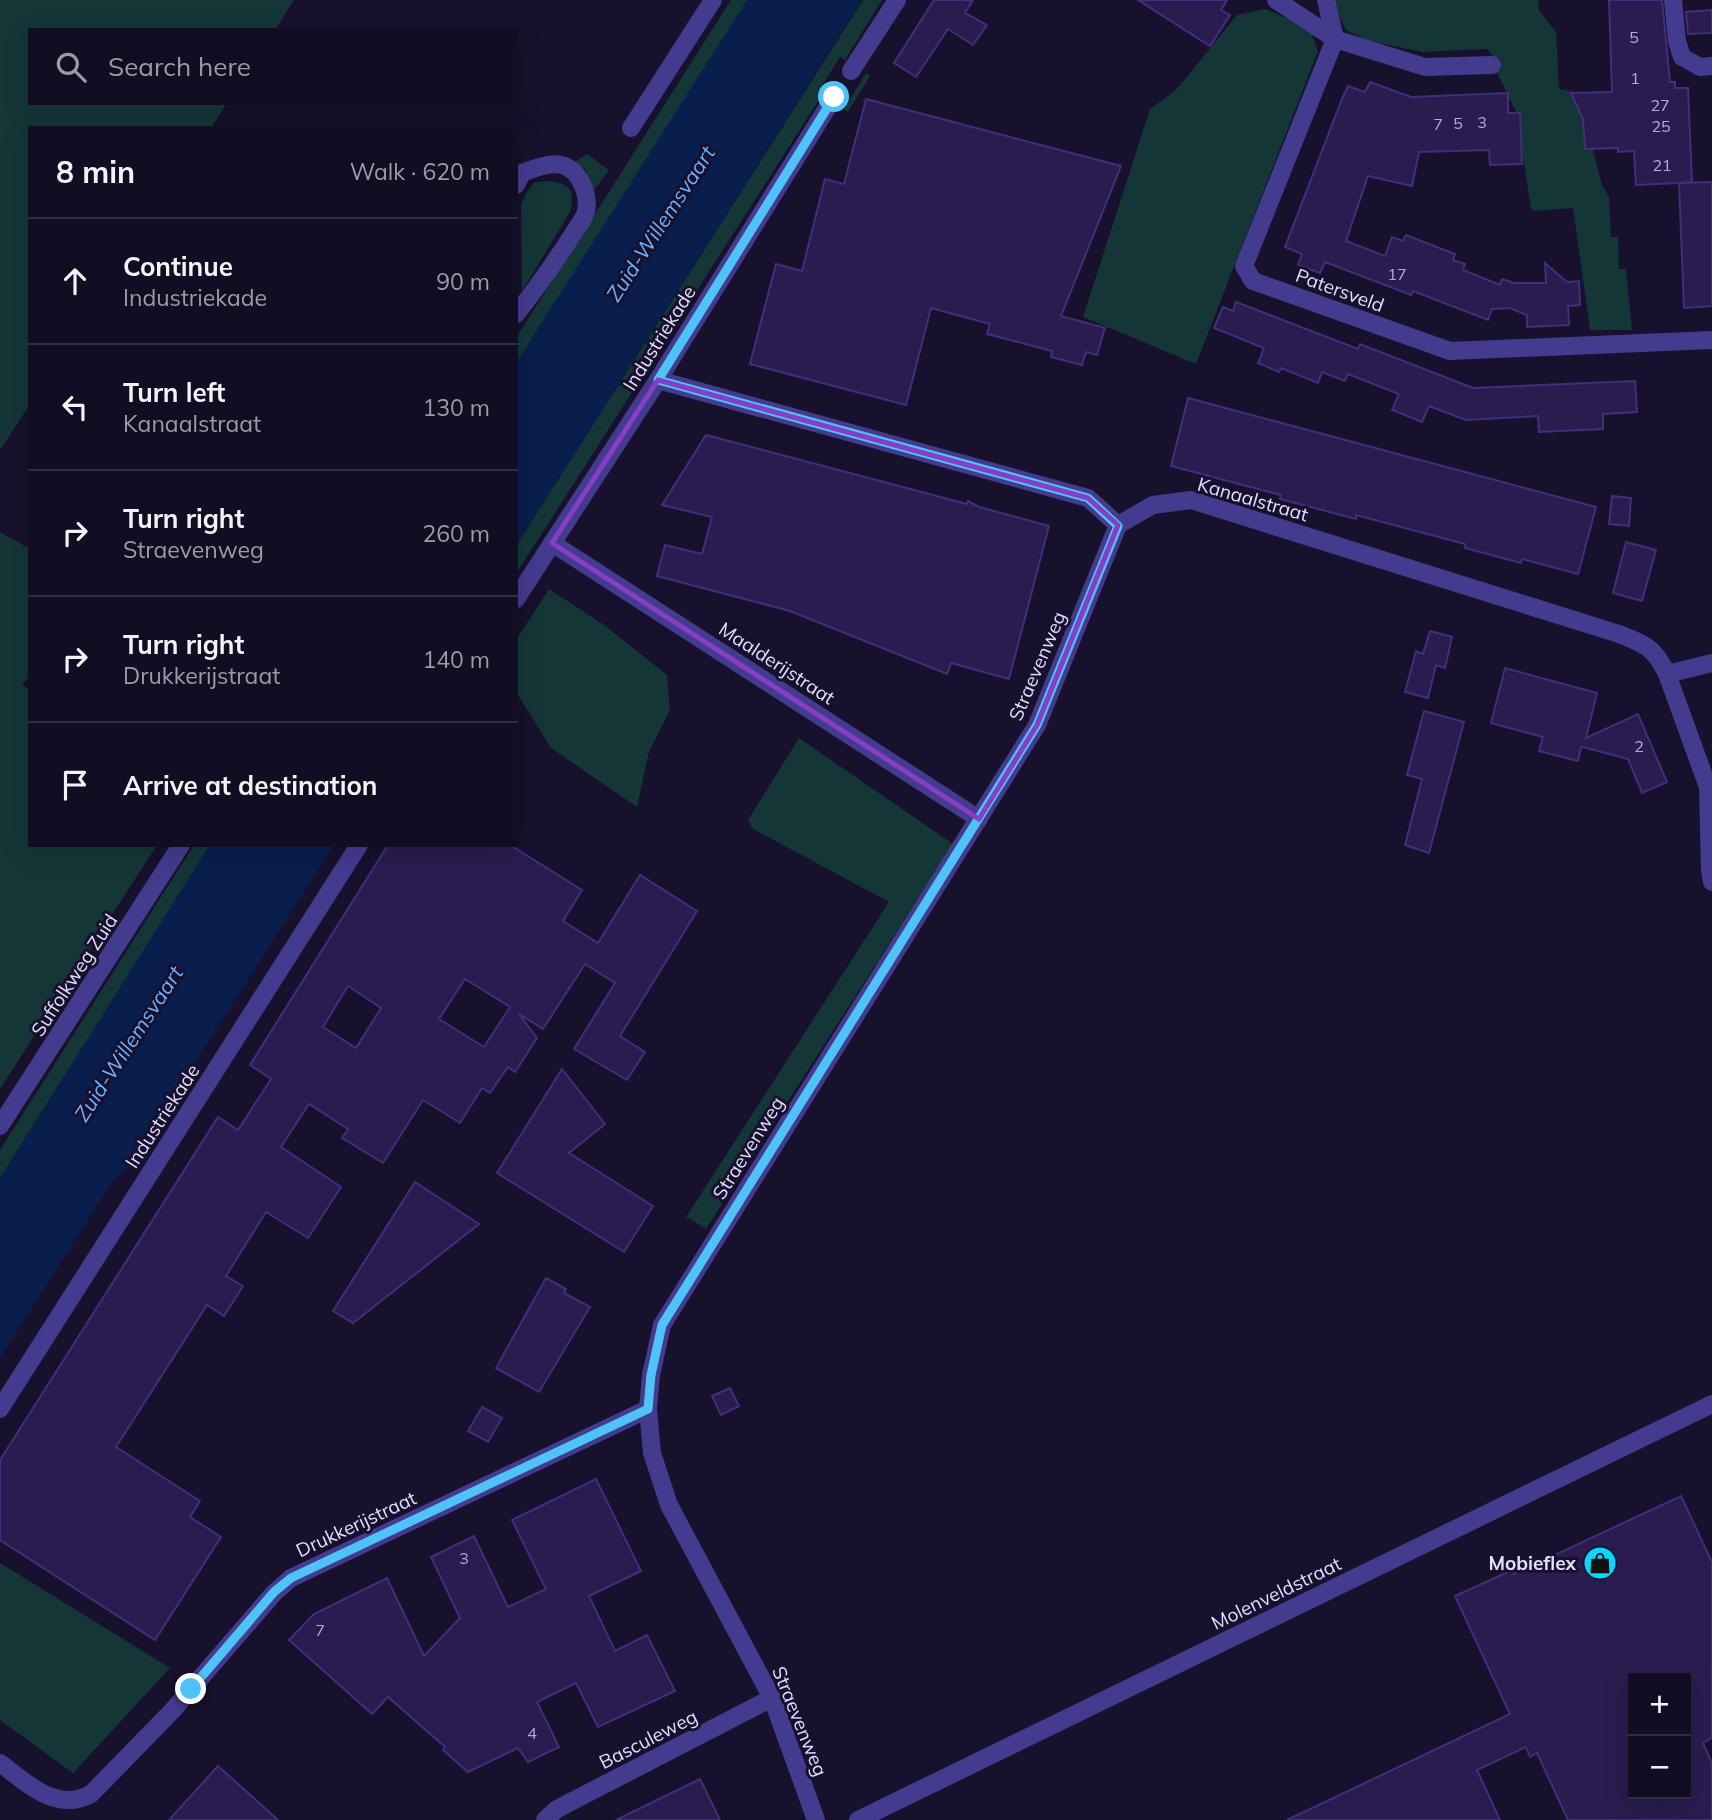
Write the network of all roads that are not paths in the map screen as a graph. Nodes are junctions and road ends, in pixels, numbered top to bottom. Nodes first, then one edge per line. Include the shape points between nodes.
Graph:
1 (713, 0) edge
2 (897, 0) edge
3 (1276, 0) edge
4 (1325, 0) edge
5 (1673, 0) edge
6 (1335, 39) junction
7 (1492, 65) dead end
8 (1712, 66) edge
9 (851, 71) dead end
10 (834, 97) dead end
11 (631, 128) dead end
12 (518, 181) edge
13 (518, 312) edge
14 (1712, 340) edge
15 (658, 380) junction
16 (1118, 526) junction
17 (552, 543) junction
18 (518, 596) edge
19 (1712, 663) edge
20 (1667, 674) junction
21 (979, 819) junction
22 (180, 847) edge
23 (358, 847) edge
24 (1712, 882) edge
25 (0, 1126) edge
26 (1712, 1404) edge
27 (0, 1409) edge
28 (648, 1409) junction
29 (772, 1698) junction
30 (0, 1763) edge
31 (545, 1820) edge
32 (816, 1820) edge
33 (858, 1820) edge

1 - 11 street
2 - 9 street
3 - 6 street
4 - 6 street
5 - 8 street via 1682,57 1700,67
6 - 7 street via 1425,67
6 - 14 street, Patersveld via 1244,266 1253,281 1450,351
10 - 15 street, Industriekade
12 - 13 street via 522,173 560,164 580,179 586,212
15 - 16 street via 1088,498
15 - 17 street, Industriekade
16 - 20 street, Kanaalstraat via 1153,505 1191,500 1619,634 1647,645
16 - 21 street, Straevenweg via 1037,725
17 - 18 street, Industriekade
17 - 21 street, Maalderijstraat
19 - 20 street
20 - 24 street, Kanaalstraat via 1708,788
21 - 28 street, Straevenweg via 662,1325
22 - 25 street, Suffolkweg Zuid
23 - 27 street, Industriekade
26 - 33 street, Molenveldstraat
28 - 29 street, Straevenweg via 652,1453 669,1505
28 - 30 street, Drukkerijstraat via 291,1578 91,1794 72,1801 49,1797
29 - 31 street, Basculeweg via 557,1809
29 - 32 street, Straevenweg

